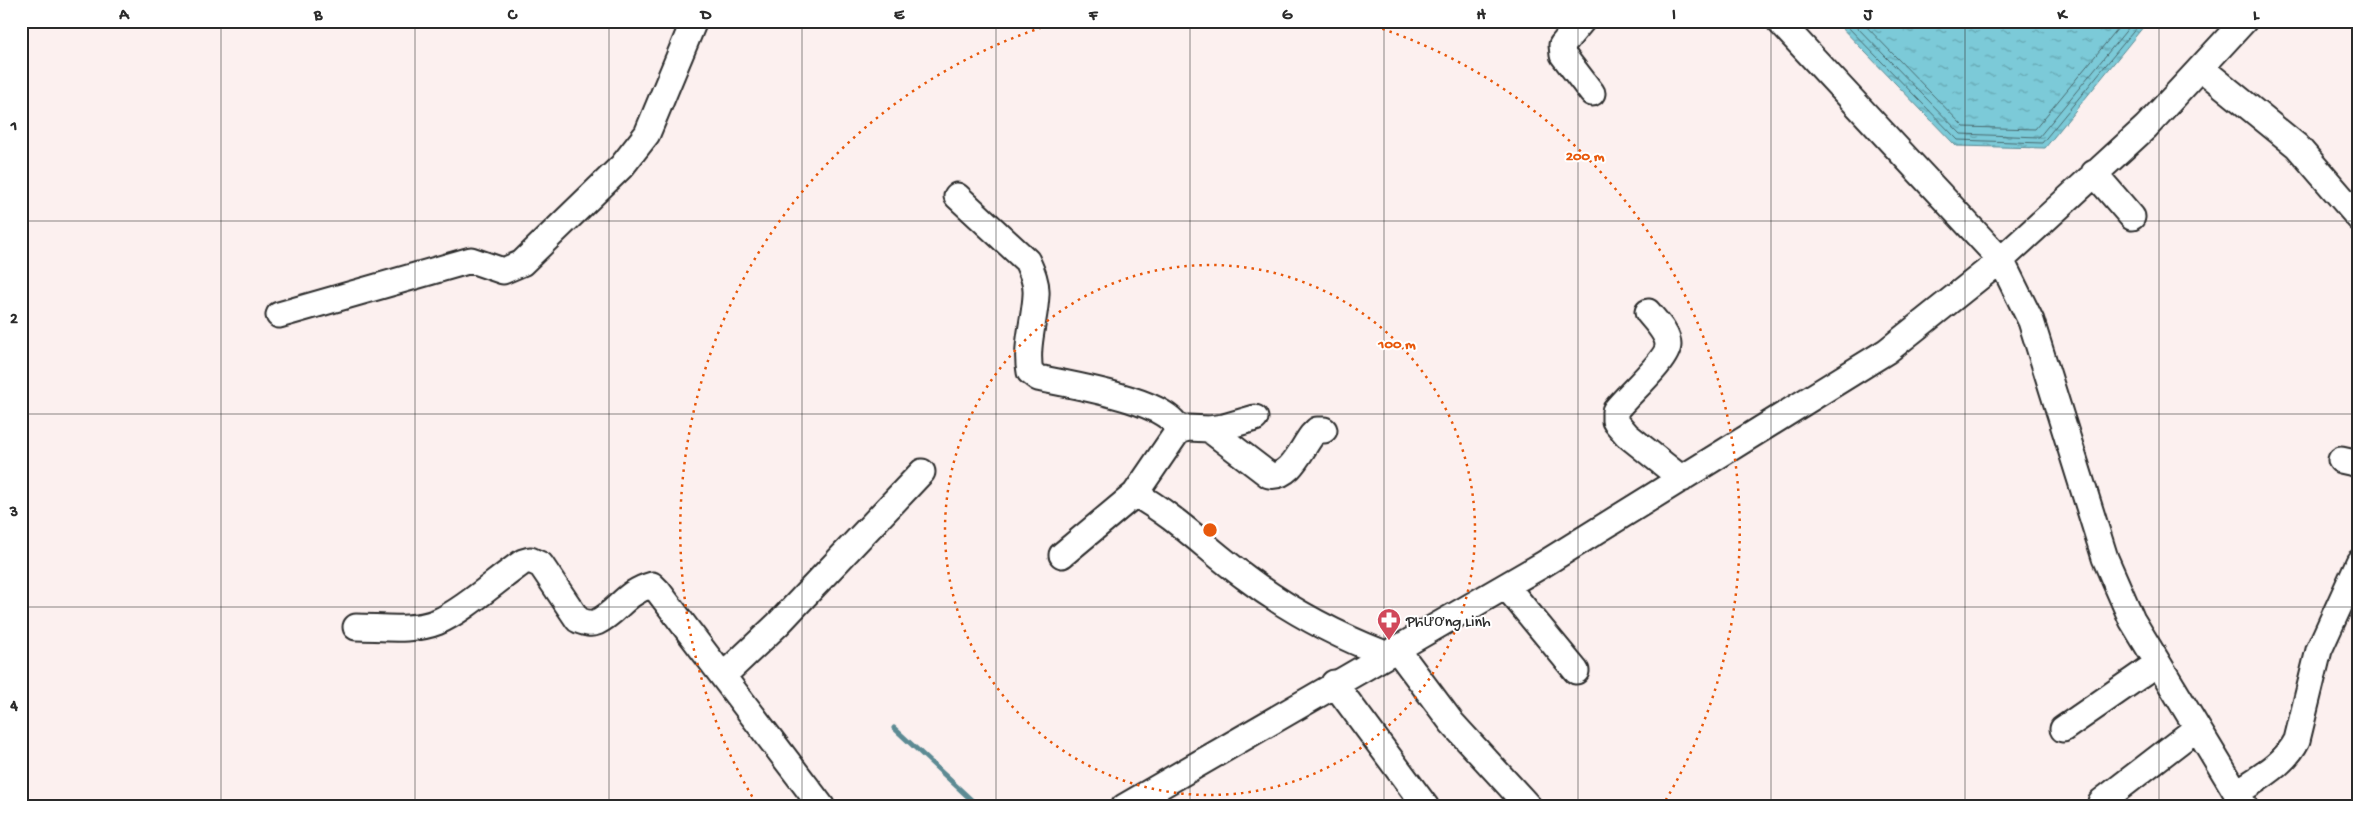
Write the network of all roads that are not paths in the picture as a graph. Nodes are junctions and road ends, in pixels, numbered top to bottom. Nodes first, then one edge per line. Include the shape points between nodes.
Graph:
1 (694, 21) edge
2 (1582, 21) edge
3 (1779, 21) edge
4 (2244, 21) edge
5 (2201, 68) junction
6 (1592, 93) dead end
7 (2094, 173) junction
8 (957, 196) dead end
9 (2132, 217) dead end
10 (2359, 218) edge
11 (2001, 260) junction
12 (1648, 312) dead end
13 (280, 315) dead end
14 (1255, 418) dead end
15 (1209, 429) junction
16 (1324, 430) dead end
17 (1178, 431) junction
18 (922, 472) dead end
19 (1682, 479) junction
20 (1135, 494) junction
21 (1062, 555) dead end
22 (2359, 562) edge
23 (1506, 586) junction
24 (356, 627) dead end
25 (1391, 651) junction
26 (2158, 663) junction
27 (1576, 671) dead end
28 (724, 675) junction
29 (1334, 683) junction
30 (2197, 728) junction
31 (2063, 729) dead end
32 (2242, 799) edge
33 (2101, 802) dead end
34 (822, 807) edge
35 (1124, 807) edge
36 (1426, 807) edge
37 (1529, 807) edge

1 - 13 street via 647,134 622,166 522,263 503,271 471,260
2 - 6 street via 1562,45 1563,55
3 - 11 street
4 - 5 street
5 - 7 street via 2146,127
5 - 10 street via 2297,146
7 - 9 street
7 - 11 street
8 - 17 street via 1027,261 1033,274 1036,295 1029,350 1030,372 1038,378 1136,401 1163,411 1174,420
11 - 19 street via 1887,351
11 - 26 street via 2031,321 2105,558 2132,620
12 - 19 street via 1664,333 1668,346 1664,358 1615,411 1615,421 1627,436
14 - 15 street
15 - 16 street via 1269,475 1276,476 1285,474 1312,434
15 - 17 street
17 - 20 street
18 - 28 street via 778,624
19 - 23 street
20 - 21 street
20 - 25 street via 1154,505 1253,583 1314,621 1349,640
22 - 32 street via 2318,650 2297,740 2285,759
23 - 25 street
23 - 27 street
24 - 28 street via 413,627 436,622 530,560 541,564 578,620 588,624 596,622 638,589 652,586
25 - 29 street
25 - 37 street
26 - 30 street
26 - 31 street
28 - 34 street
29 - 35 street
29 - 36 street
30 - 32 street
30 - 33 street

